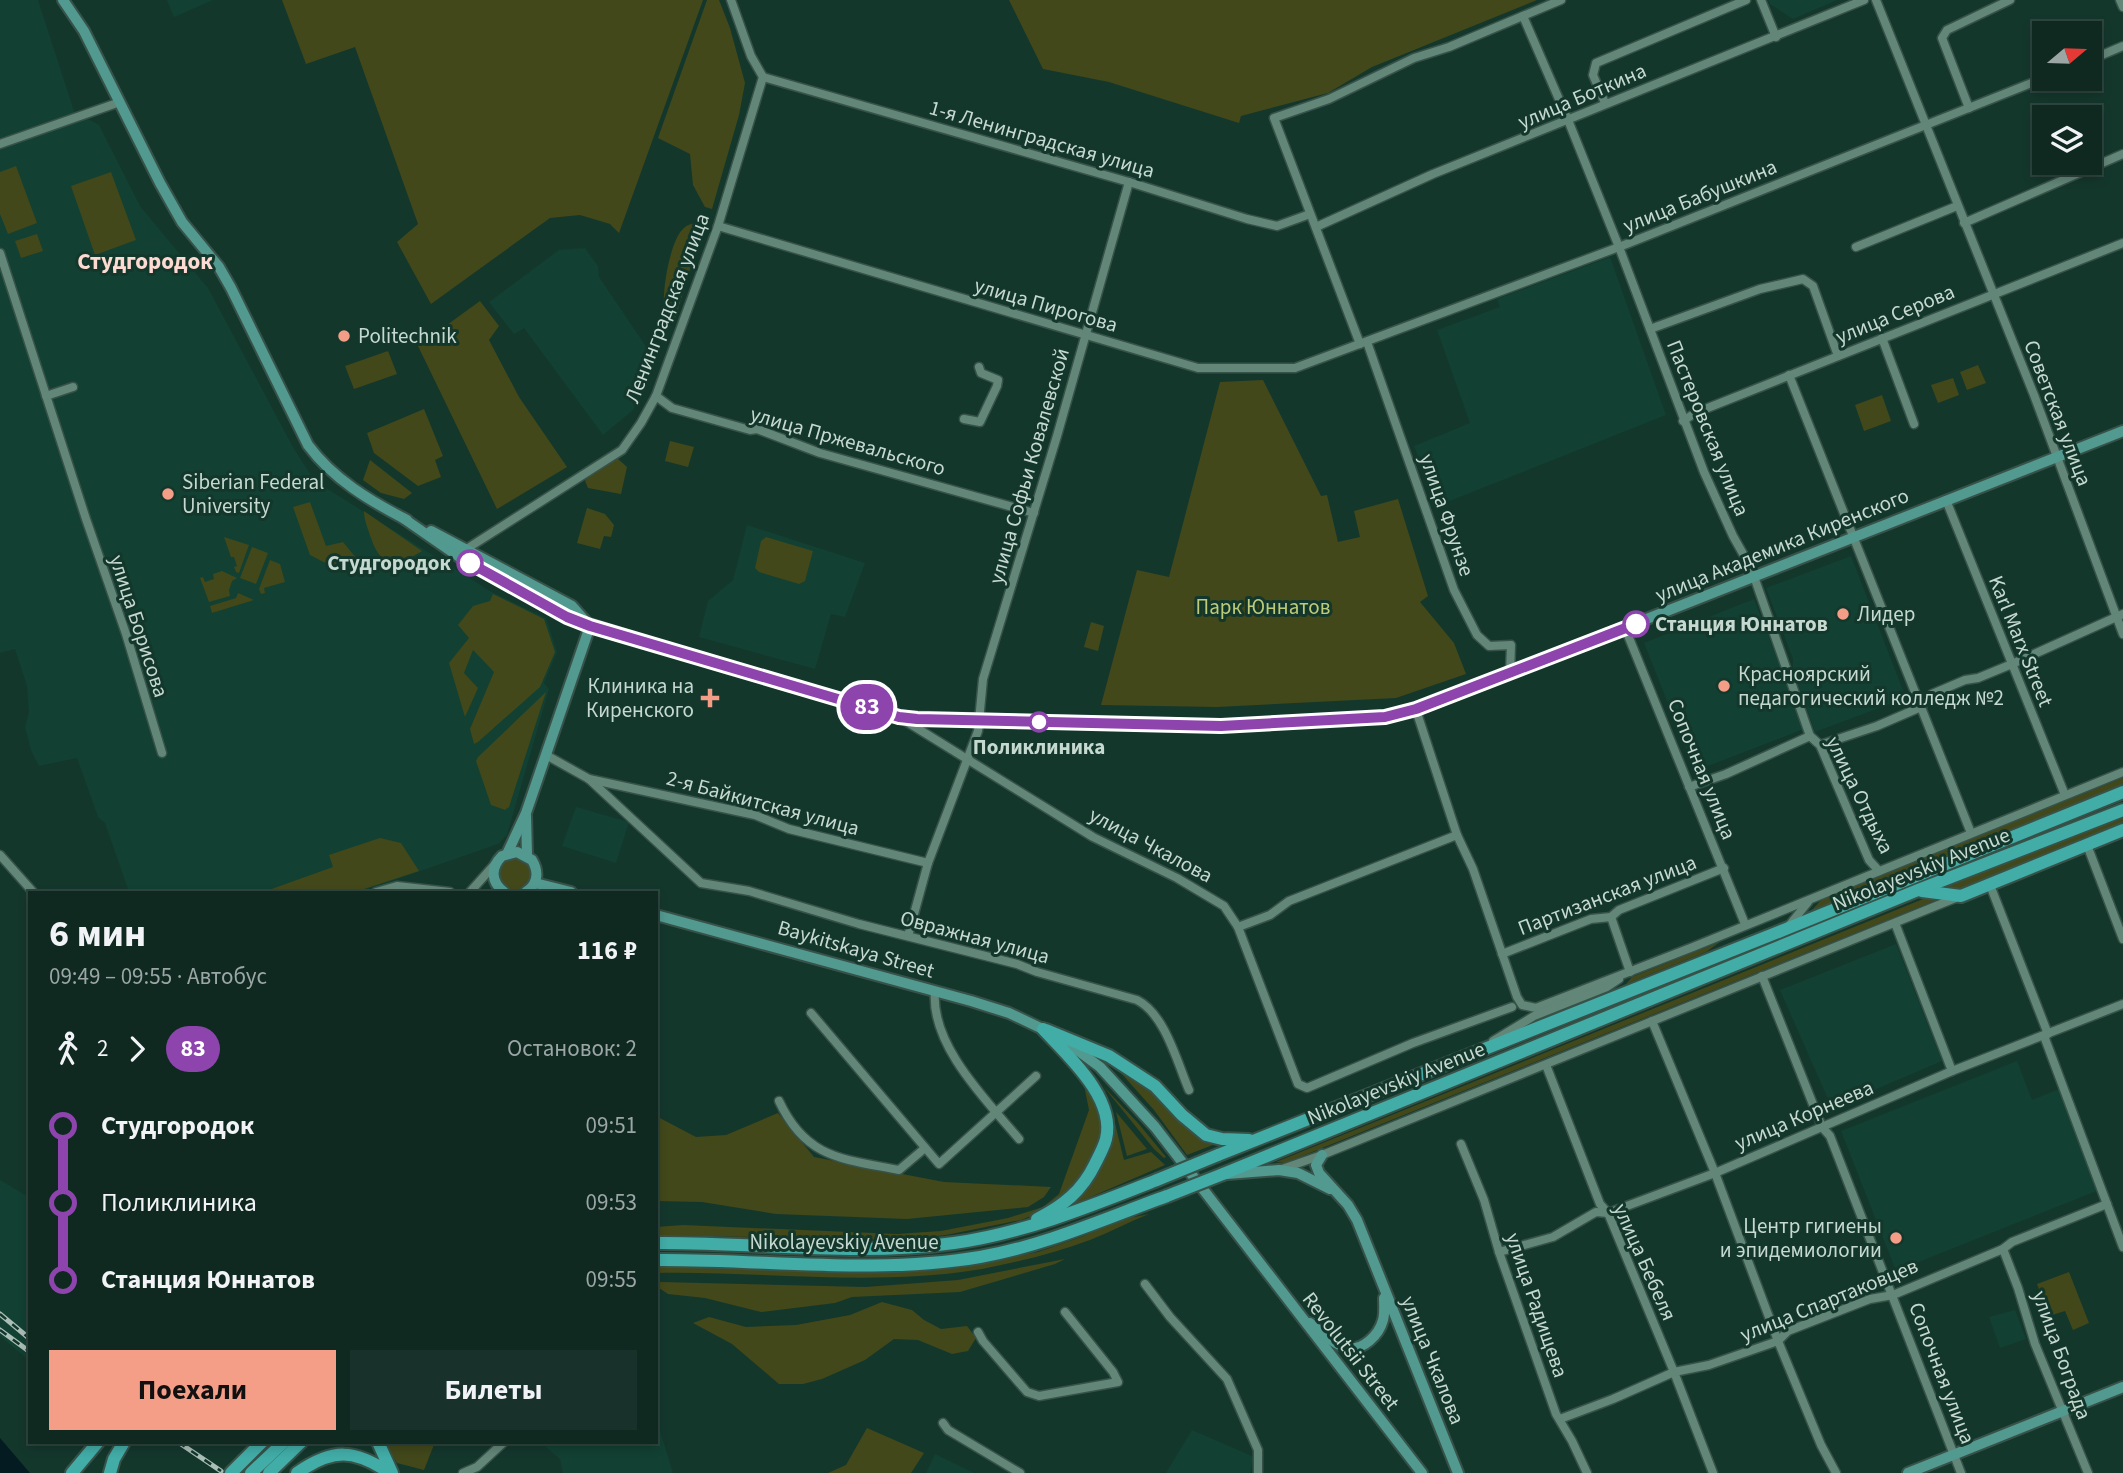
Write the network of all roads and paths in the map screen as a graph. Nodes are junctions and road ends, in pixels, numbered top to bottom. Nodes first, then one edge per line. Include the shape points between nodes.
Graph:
1 (63, 0) edge
2 (731, 0) edge
3 (1562, 0) edge
4 (1746, 0) edge
5 (1761, 0) edge
6 (1864, 0) edge
7 (1876, 0) edge
8 (2010, 0) edge
9 (2120, 0) edge
10 (2123, 7) edge
11 (1523, 16) junction
12 (1776, 37) junction
13 (2123, 46) edge
14 (2102, 55) edge
15 (763, 77) junction
16 (2032, 83) edge
17 (120, 102) junction
18 (1605, 103) junction
19 (1969, 108) junction
20 (1569, 120) junction
21 (1927, 125) junction
22 (0, 144) edge
23 (2123, 155) edge
24 (1129, 182) junction
25 (1957, 206) junction
26 (1310, 214) junction
27 (1964, 223) junction
28 (718, 226) junction
29 (1316, 227) junction
30 (2123, 243) edge
31 (1619, 247) junction
32 (1856, 247) dead end
33 (0, 253) edge
34 (1992, 294) junction
35 (1650, 329) junction
36 (1086, 335) junction
37 (1882, 338) junction
38 (1364, 343) junction
39 (1838, 356) junction
40 (979, 367) dead end
41 (1789, 375) junction
42 (73, 387) dead end
43 (46, 396) junction
44 (656, 396) junction
45 (964, 419) dead end
46 (1683, 421) junction
47 (1914, 424) dead end
48 (2123, 431) edge
49 (2057, 456) junction
50 (1946, 500) junction
51 (1034, 513) junction
52 (403, 518) junction
53 (1855, 537) junction
54 (468, 548) junction
55 (1754, 577) junction
56 (2119, 615) edge
57 (590, 626) junction
58 (1625, 628) junction
59 (2123, 634) edge
60 (2012, 664) junction
61 (1510, 674) junction
62 (1922, 706) junction
63 (1416, 709) junction
64 (899, 717) junction
65 (980, 720) junction
66 (1810, 736) junction
67 (1820, 745) junction
68 (162, 753) dead end
69 (547, 755) junction
70 (967, 758) junction
71 (2123, 772) edge
72 (589, 779) junction
73 (1689, 787) junction
74 (2123, 792) edge
75 (2065, 795) junction
76 (2123, 810) edge
77 (526, 813) junction
78 (2123, 830) edge
79 (1971, 833) junction
80 (1457, 835) junction
81 (2087, 845) junction
82 (507, 854) junction
83 (0, 855) edge
84 (527, 855) junction
85 (928, 863) junction
86 (495, 864) junction
87 (1724, 868) junction
88 (1879, 871) junction
89 (535, 883) junction
90 (1990, 885) junction
91 (1918, 890) junction
92 (32, 891) edge
93 (380, 891) edge
94 (441, 891) edge
95 (471, 891) edge
96 (502, 891) edge
97 (527, 891) edge
98 (567, 891) edge
99 (1961, 896) junction
100 (1810, 899) junction
101 (658, 916) edge
102 (1611, 917) junction
103 (1895, 923) junction
104 (1745, 924) junction
105 (1238, 927) junction
106 (1786, 929) junction
107 (908, 936) junction
108 (2123, 939) edge
109 (1502, 954) junction
110 (1630, 972) junction
111 (1762, 976) junction
112 (935, 991) junction
113 (2123, 1004) edge
114 (1512, 1007) dead end
115 (811, 1013) dead end
116 (1652, 1021) junction
117 (1043, 1029) junction
118 (2046, 1035) junction
119 (1468, 1056) junction
120 (1546, 1065) junction
121 (1952, 1071) junction
122 (1035, 1076) dead end
123 (1189, 1090) dead end
124 (779, 1101) dead end
125 (996, 1111) junction
126 (1822, 1127) junction
127 (1019, 1139) dead end
128 (1260, 1140) junction
129 (1461, 1144) dead end
130 (925, 1148) junction
131 (1322, 1155) junction
132 (1279, 1170) junction
133 (1715, 1173) junction
134 (1223, 1174) junction
135 (1332, 1190) junction
136 (2106, 1204) junction
137 (1608, 1213) junction
138 (1016, 1229) junction
139 (658, 1243) edge
140 (2123, 1247) edge
141 (2003, 1249) junction
142 (1250, 1252) joint
143 (1499, 1252) junction
144 (658, 1260) edge
145 (1145, 1284) dead end
146 (1385, 1292) junction
147 (1893, 1295) junction
148 (1065, 1312) dead end
149 (1297, 1313) junction
150 (978, 1332) dead end
151 (1778, 1341) junction
152 (1674, 1372) junction
153 (2123, 1387) edge
154 (2063, 1411) junction
155 (1560, 1419) junction
156 (943, 1423) dead end
157 (96, 1444) edge
158 (123, 1444) edge
159 (260, 1444) edge
160 (282, 1444) edge
161 (299, 1444) edge
162 (379, 1444) edge
163 (502, 1444) edge
164 (1954, 1455) junction
165 (72, 1473) edge
166 (110, 1473) edge
167 (231, 1473) edge
168 (251, 1473) edge
169 (269, 1473) edge
170 (297, 1473) edge
171 (391, 1473) edge
172 (463, 1473) edge
173 (1020, 1473) edge
174 (1258, 1473) edge
175 (1422, 1473) edge
176 (1458, 1473) edge
177 (1587, 1473) edge
178 (1713, 1473) edge
179 (1836, 1473) edge
180 (1908, 1473) edge
181 (1961, 1473) edge
182 (2088, 1473) edge

1 - 17 main road, улица Академика Киренского
2 - 15 street
3 - 11 street
4 - 18 street via 1596,63 1593,75
5 - 12 street
6 - 12 street, улица Боткина
7 - 21 street, Советская улица
8 - 19 street via 1947,30 1942,38
9 - 10 street
11 - 20 street, Пастеровская улица
11 - 26 street, улица Фрунзе via 1274,118
12 - 18 street, улица Боткина
13 - 14 street
15 - 24 street, 1-я Ленинградская улица
15 - 28 street, Ленинградская улица
16 - 19 street, улица Бабушкина
17 - 22 street
17 - 52 main road, улица Академика Киренского via 182,222 231,288 308,445 332,473
18 - 20 street, улица Боткина
19 - 21 street, улица Бабушкина
20 - 29 street, улица Боткина
20 - 31 street, Пастеровская улица
21 - 25 street, Советская улица
21 - 31 street, улица Бабушкина
23 - 27 street
24 - 26 street, 1-я Ленинградская улица via 1277,226
24 - 36 street, улица Софьи Ковалевской
25 - 27 street, Советская улица
25 - 32 street
26 - 29 street, улица Фрунзе
27 - 34 street, Советская улица
28 - 36 street, улица Пирогова
28 - 44 street, Ленинградская улица
29 - 38 street, улица Фрунзе
30 - 34 street, улица Серова
31 - 35 street, Пастеровская улица
31 - 38 street, улица Бабушкина
33 - 43 street
34 - 37 street, улица Серова
34 - 49 street, Советская улица
35 - 39 street, Пастеровская улица via 1760,289 1803,279 1813,286
35 - 46 street, Пастеровская улица
36 - 38 street, улица Пирогова via 1198,368 1295,368
36 - 51 street, улица Софьи Ковалевской
37 - 39 street, улица Серова
37 - 47 street
38 - 61 street, улица Фрунзе via 1454,590 1477,635 1489,646 1511,645
39 - 41 street, улица Серова
40 - 45 street via 981,373 998,380 997,386 980,422
41 - 46 street, улица Серова
41 - 53 street
42 - 43 street
43 - 68 street, улица Борисова
44 - 51 street, улица Пржевальского via 672,408 757,429 820,453
44 - 54 street, Ленинградская улица via 622,450
46 - 55 street, Пастеровская улица
48 - 49 main road, улица Академика Киренского
49 - 50 main road, улица Академика Киренского
49 - 56 street, Советская улица
50 - 53 main road, улица Академика Киренского
50 - 60 street, Karl Marx Street
51 - 65 street, улица Софьи Ковалевской via 983,679
52 - 54 main road, улица Академика Киренского
52 - 57 main road, улица Академика Киренского via 465,561
53 - 55 main road, улица Академика Киренского
53 - 62 street
54 - 57 main road, улица Академика Киренского via 572,606
55 - 58 main road, улица Академика Киренского
55 - 66 street, улица Отдыха
56 - 59 street, Советская улица
56 - 60 street
57 - 64 main road, улица Академика Киренского
57 - 69 main road
58 - 61 main road, улица Академика Киренского
58 - 73 street, Сопочная улица
60 - 62 street via 1932,694
60 - 75 street, Karl Marx Street
61 - 63 main road, улица Академика Киренского
62 - 67 street
62 - 79 street
63 - 65 main road, улица Академика Киренского via 1385,717 1221,726
63 - 80 street
64 - 65 main road, улица Академика Киренского
64 - 70 street, улица Чкалова
65 - 70 street
66 - 67 street
66 - 73 street
67 - 88 street, улица Отдыха via 1869,860
69 - 72 street
69 - 77 main road
70 - 85 street
70 - 105 street, улица Чкалова via 1093,837 1224,906
71 - 75 street
72 - 85 street, 2-я Байкитская улица via 755,815 789,829
72 - 107 street, Овражная улица via 701,883 749,891
73 - 87 street, Сопочная улица
74 - 106 main road, Nikolayevskiy Avenue
75 - 79 street
76 - 91 main road, Nikolayevskiy Avenue
77 - 82 main road
77 - 84 main road
78 - 81 main road
79 - 88 street
80 - 105 street via 1289,901 1270,915
80 - 109 street
81 - 90 main road
81 - 108 street
82 - 84 main road
82 - 86 main road
83 - 92 street
84 - 89 main road via 535,866
85 - 107 street
86 - 95 street
86 - 96 main road via 495,883
87 - 102 street, Партизанская улица
87 - 104 street, Сопочная улица
88 - 100 street
89 - 97 main road
89 - 98 main road
90 - 99 main road
90 - 118 street
91 - 99 main road
91 - 134 main road, Nikolayevskiy Avenue
93 - 94 street via 397,886
99 - 103 street
100 - 104 street
100 - 106 street
101 - 112 main road, Baykitskaya Street
102 - 109 street, Партизанская улица via 1591,919
102 - 110 street
103 - 111 street
103 - 121 street
104 - 110 street
105 - 114 street, улица Чкалова via 1298,1084 1307,1088
106 - 119 main road, Nikolayevskiy Avenue
107 - 123 street, Овражная улица via 1017,964 1148,1006 1158,1018
109 - 110 street via 1517,997 1535,1008
110 - 119 street via 1608,987 1534,1016
111 - 116 street
111 - 126 street, Сопочная улица
112 - 117 main road, Baykitskaya Street via 1009,1013
112 - 125 street via 934,1004 947,1043 963,1072
113 - 118 street, улица Корнеева
115 - 130 street
116 - 120 street
116 - 133 street
117 - 128 main road via 1109,1056 1155,1086 1206,1135
117 - 138 main road via 1094,1088 1104,1109 1106,1138 1092,1170 1068,1201
117 - 142 main road, Baykitskaya Street via 1074,1047 1121,1089 1180,1157
118 - 121 street, улица Корнеева
118 - 136 street
119 - 128 main road, Nikolayevskiy Avenue
120 - 131 street
120 - 137 street, улица Бебеля via 1600,1204
121 - 126 street, улица Корнеева
122 - 125 street
124 - 130 street via 789,1121 816,1149 839,1159 899,1170
125 - 127 street
125 - 130 street via 939,1164
126 - 133 street, улица Корнеева
126 - 147 street, Сопочная улица via 1830,1136
128 - 138 main road, Nikolayevskiy Avenue, bridge via 1073,1214
129 - 143 street, улица Радищева
131 - 132 street
131 - 135 main road, улица Чкалова via 1316,1166
132 - 134 main road
132 - 135 main road via 1297,1173
133 - 137 street, улица Корнеева
133 - 151 street
134 - 144 main road, Nikolayevskiy Avenue, bridge via 1033,1245 947,1262 868,1265
135 - 146 main road, улица Чкалова via 1357,1220
136 - 140 street
136 - 141 street, улица Спартаковцев
137 - 143 street, улица Корнеева via 1596,1212 1553,1237
137 - 152 street, улица Бебеля
138 - 139 main road, Nikolayevskiy Avenue via 956,1243 877,1249
141 - 147 street, улица Спартаковцев
141 - 154 street, улица Бограда
142 - 149 main road, Revolutsii Street
143 - 155 street, улица Радищева
145 - 174 street via 1227,1379 1258,1450
146 - 149 main road via 1383,1320 1362,1347 1338,1344
146 - 176 main road, улица Чкалова
147 - 151 street, улица Спартаковцев via 1870,1299 1788,1331
147 - 164 street, Сопочная улица
148 - 150 street via 1118,1382 1039,1396 1027,1392
149 - 175 main road, Revolutsii Street
151 - 152 street, улица Спартаковцев
151 - 179 street
152 - 155 street, улица Спартаковцев
152 - 178 street, улица Бебеля
153 - 154 main road
154 - 164 main road
154 - 182 street, улица Бограда
155 - 177 street, улица Радищева
156 - 173 street
157 - 165 main road
158 - 166 main road
159 - 167 main road
160 - 168 main road
161 - 169 main road
162 - 171 main road
163 - 172 street via 477,1467
164 - 180 main road
164 - 181 street, Сопочная улица
170 - 171 main road via 329,1456 346,1453

